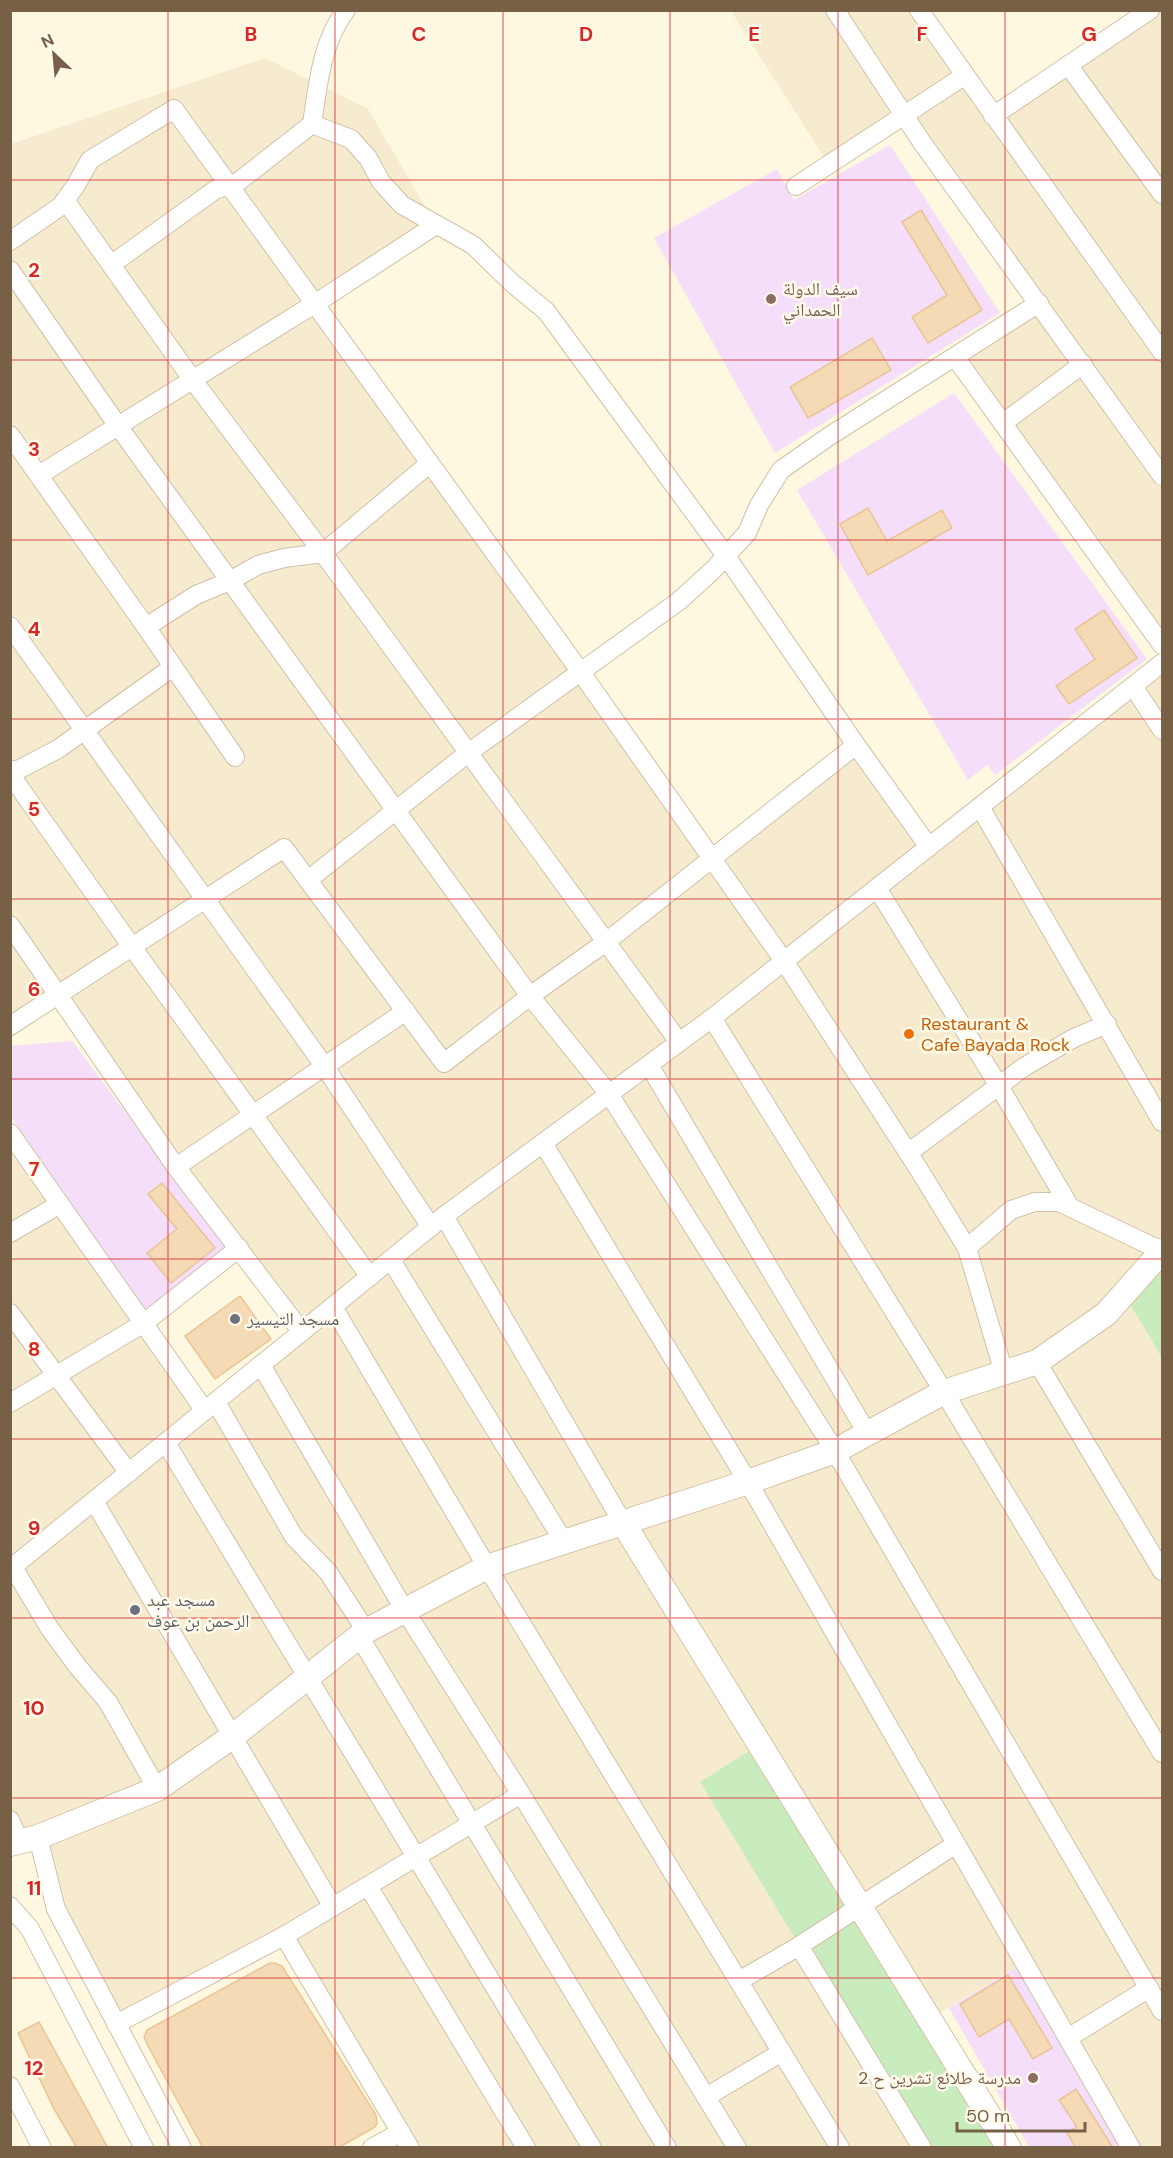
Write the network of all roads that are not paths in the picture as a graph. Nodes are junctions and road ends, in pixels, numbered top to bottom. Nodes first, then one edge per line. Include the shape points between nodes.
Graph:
1 (346, 10) edge
2 (835, 10) edge
3 (919, 10) edge
4 (1150, 10) edge
5 (1068, 65) junction
6 (964, 76) junction
7 (904, 116) junction
8 (993, 116) junction
9 (312, 124) junction
10 (230, 185) junction
11 (796, 186) dead end
12 (1162, 194) edge
13 (65, 200) junction
14 (435, 225) junction
15 (10, 241) edge
16 (112, 264) junction
17 (10, 270) edge
18 (316, 303) junction
19 (1039, 303) junction
20 (1162, 352) edge
21 (955, 357) junction
22 (1083, 364) junction
23 (192, 379) junction
24 (1003, 423) junction
25 (118, 426) junction
26 (10, 435) edge
27 (430, 463) junction
28 (39, 475) junction
29 (1162, 476) edge
30 (323, 554) junction
31 (726, 556) junction
32 (230, 581) junction
33 (10, 626) edge
34 (146, 627) junction
35 (1162, 645) edge
36 (1162, 663) edge
37 (173, 667) junction
38 (580, 671) junction
39 (1133, 686) junction
40 (84, 730) junction
41 (1162, 730) edge
42 (856, 746) junction
43 (468, 753) junction
44 (235, 757) dead end
45 (10, 773) edge
46 (980, 807) junction
47 (397, 810) junction
48 (929, 847) junction
49 (712, 858) junction
50 (308, 880) junction
51 (877, 888) junction
52 (205, 899) junction
53 (10, 925) edge
54 (606, 942) junction
55 (132, 947) junction
56 (784, 961) junction
57 (59, 995) junction
58 (530, 996) junction
59 (406, 1011) junction
60 (712, 1018) junction
61 (1107, 1024) junction
62 (10, 1026) edge
63 (679, 1042) junction
64 (649, 1065) junction
65 (325, 1067) junction
66 (999, 1086) junction
67 (609, 1095) junction
68 (253, 1115) junction
69 (1162, 1122) edge
70 (10, 1133) edge
71 (543, 1143) junction
72 (908, 1153) junction
73 (176, 1167) junction
74 (60, 1204) junction
75 (1070, 1207) junction
76 (437, 1222) junction
77 (10, 1233) edge
78 (239, 1248) junction
79 (967, 1248) junction
80 (1162, 1251) edge
81 (391, 1260) junction
82 (370, 1277) junction
83 (333, 1307) junction
84 (10, 1313) edge
85 (144, 1323) junction
86 (302, 1332) junction
87 (1037, 1362) junction
88 (261, 1365) junction
89 (1004, 1373) junction
90 (56, 1376) junction
91 (944, 1392) junction
92 (10, 1403) edge
93 (210, 1407) junction
94 (867, 1433) junction
95 (166, 1443) junction
96 (835, 1451) junction
97 (129, 1473) junction
98 (748, 1482) junction
99 (94, 1501) junction
100 (623, 1523) junction
101 (564, 1542) junction
102 (487, 1567) junction
103 (12, 1568) edge
104 (1162, 1571) edge
105 (404, 1609) junction
106 (363, 1634) junction
107 (308, 1677) junction
108 (233, 1736) junction
109 (1162, 1753) edge
110 (157, 1789) junction
111 (521, 1794) junction
112 (10, 1820) edge
113 (472, 1824) junction
114 (20, 1843) edge
115 (956, 1844) junction
116 (417, 1857) junction
117 (368, 1886) junction
118 (10, 1906) edge
119 (860, 1906) junction
120 (333, 1907) junction
121 (284, 1936) junction
122 (799, 1946) junction
123 (739, 1981) junction
124 (1149, 1988) junction
125 (1162, 2011) edge
126 (116, 2024) junction
127 (1068, 2038) junction
128 (782, 2052) junction
129 (10, 2086) edge
130 (706, 2097) junction
131 (401, 2132) junction
132 (1003, 2146) edge
133 (42, 2148) edge
134 (144, 2148) edge
135 (182, 2148) edge
136 (372, 2148) edge
137 (410, 2148) edge
138 (526, 2148) edge
139 (592, 2148) edge
140 (667, 2148) edge
141 (737, 2148) edge
142 (840, 2148) edge
143 (922, 2148) edge
144 (1131, 2148) edge

1 - 9 street via 322,60
2 - 7 street
3 - 6 street
4 - 5 street
5 - 8 street
5 - 12 street
6 - 7 street
6 - 8 street
7 - 11 street
7 - 19 street
8 - 20 street
9 - 10 street
9 - 14 street via 351,139 402,205
10 - 13 street via 174,109 90,160
10 - 16 street via 215,190
10 - 18 street
13 - 15 street
13 - 16 street
14 - 18 street
14 - 31 street via 473,245 546,311
16 - 23 street
17 - 25 street
18 - 23 street
18 - 27 street
19 - 21 street
19 - 22 street
21 - 24 street
21 - 31 street via 781,471 747,533
22 - 24 street
22 - 29 street
23 - 25 street
23 - 30 street
24 - 35 street
25 - 28 street
25 - 32 street
26 - 28 street
27 - 30 street
27 - 38 street
28 - 34 street
30 - 32 street via 258,565
30 - 43 street
31 - 38 street via 679,601
31 - 42 street
32 - 34 street via 195,596
32 - 47 street
33 - 40 street
34 - 37 street
36 - 39 street
37 - 40 street
37 - 44 street
38 - 43 street
38 - 49 street
39 - 41 street
39 - 46 street
40 - 45 street via 58,749
40 - 52 street
42 - 48 street
42 - 49 street
43 - 47 street
43 - 54 street
45 - 55 street
46 - 48 street
46 - 61 street
47 - 50 street
47 - 58 street
48 - 51 street
49 - 54 street
49 - 56 street
50 - 52 street via 284,848
50 - 59 street
51 - 56 street
51 - 66 street
52 - 55 street
52 - 65 street
53 - 57 street
54 - 58 street
54 - 63 street
55 - 57 street
55 - 68 street
56 - 60 street
56 - 72 street
57 - 62 street
57 - 73 street
58 - 59 street via 444,1063
58 - 67 street
59 - 65 street
60 - 63 street
60 - 91 street
61 - 66 street via 1074,1038
61 - 69 street
63 - 64 street
64 - 67 street
64 - 94 street
65 - 68 street
65 - 76 street
66 - 72 street
66 - 75 street
67 - 71 street
67 - 96 street
68 - 73 street
68 - 82 street
70 - 74 street
71 - 76 street
71 - 98 street
72 - 79 street
73 - 78 street
74 - 77 street
74 - 85 street
75 - 79 street via 1059,1202 1035,1202 1011,1210
75 - 80 street
76 - 81 street
76 - 100 street
78 - 85 street
78 - 86 street
79 - 89 street
80 - 87 main road via 1106,1314
81 - 82 street
81 - 101 street
82 - 83 street
83 - 86 street
83 - 102 street
84 - 90 street
85 - 90 street
85 - 93 street
86 - 88 street
87 - 89 main road
87 - 104 street
88 - 93 street
88 - 105 street
89 - 91 main road
90 - 92 street
90 - 97 street
91 - 94 main road
91 - 109 street
93 - 95 street
93 - 106 street via 294,1537 328,1572
94 - 96 main road
95 - 97 street
95 - 107 street
96 - 98 main road
96 - 124 street
97 - 99 street
98 - 100 main road
98 - 115 street
99 - 103 street
99 - 108 street
100 - 101 main road
100 - 119 main road
101 - 102 main road
102 - 105 main road
102 - 123 street
103 - 110 street via 78,1667 108,1702
105 - 106 main road
105 - 111 street
106 - 107 main road
106 - 113 street
107 - 108 main road
107 - 116 street
108 - 110 main road
108 - 120 street
110 - 114 main road
111 - 113 street
111 - 130 street
112 - 114 street
113 - 116 street
113 - 140 street
114 - 126 street
115 - 119 street
115 - 127 street
116 - 117 street
116 - 139 street
117 - 120 street
117 - 138 street
118 - 134 street via 30,1929
119 - 122 street
119 - 132 main road
120 - 121 street
121 - 126 street
121 - 131 street
122 - 123 street
122 - 143 street
123 - 128 street
124 - 125 street
124 - 127 street
126 - 135 street
127 - 144 street
128 - 130 street
128 - 142 street
129 - 133 street
130 - 141 street
131 - 136 street
131 - 137 street

